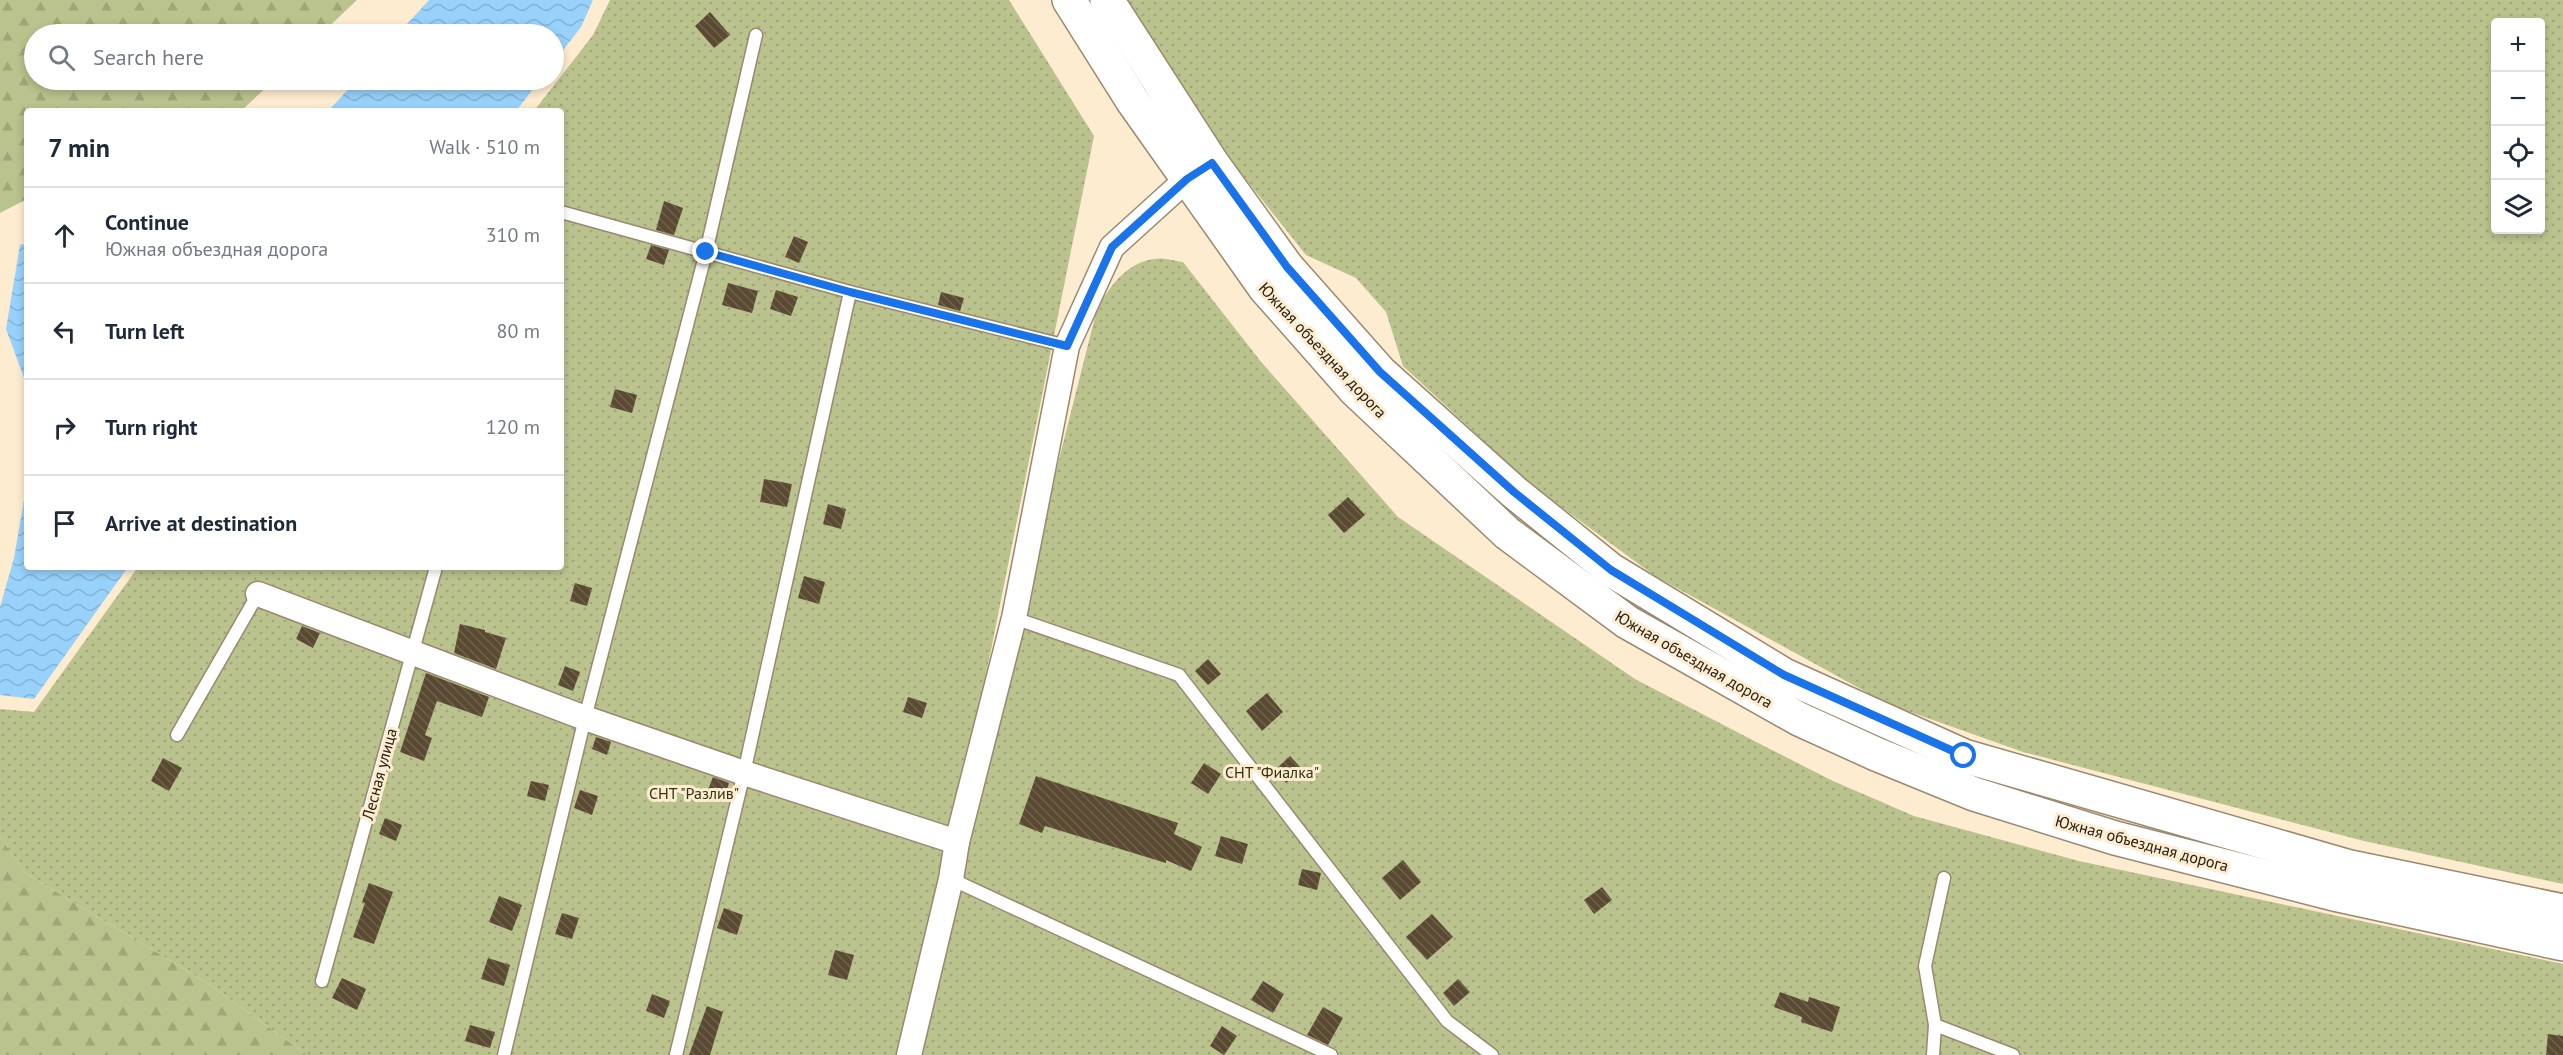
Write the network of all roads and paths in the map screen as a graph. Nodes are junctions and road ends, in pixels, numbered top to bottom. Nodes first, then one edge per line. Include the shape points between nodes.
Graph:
1 (1069, 0) edge
2 (1107, 0) edge
3 (756, 35) dead end
4 (1209, 184) junction
5 (564, 213) edge
6 (706, 252) junction
7 (850, 292) junction
8 (1067, 346) junction
9 (435, 570) edge
10 (258, 594) joint
11 (1014, 618) junction
12 (412, 651) junction
13 (585, 718) junction
14 (177, 735) dead end
15 (744, 773) junction
16 (957, 842) junction
17 (1944, 878) dead end
18 (951, 879) junction
19 (2563, 911) edge
20 (2563, 944) edge
21 (322, 981) dead end
22 (1935, 1025) junction
23 (912, 1054) edge
24 (504, 1055) edge
25 (676, 1055) edge
26 (1331, 1055) edge
27 (1492, 1055) edge
28 (1933, 1055) edge
29 (2013, 1055) edge

1 - 4 main road, Южная объездная дорога via 1132,99
2 - 4 main road, Южная объездная дорога
3 - 6 lane
4 - 8 street via 1112,247
4 - 19 main road, Южная объездная дорога via 1380,372 1514,492 1611,570 1784,675 1964,756 2350,867
4 - 20 main road, Южная объездная дорога via 1264,288 1356,391 1508,533 1627,622 1779,708 1974,794 2115,838 2338,895
5 - 6 lane
6 - 7 lane
6 - 13 lane
7 - 8 lane
7 - 15 lane
8 - 11 street
9 - 12 lane, Лесная улица
10 - 12 street
10 - 14 lane
11 - 16 street
11 - 27 lane via 1179,675 1447,1021
12 - 13 street
12 - 21 lane, Лесная улица
13 - 15 street
13 - 24 lane
15 - 16 street
15 - 25 lane
16 - 18 street
17 - 22 lane via 1924,966
18 - 23 street
18 - 26 lane
22 - 28 lane
22 - 29 lane

